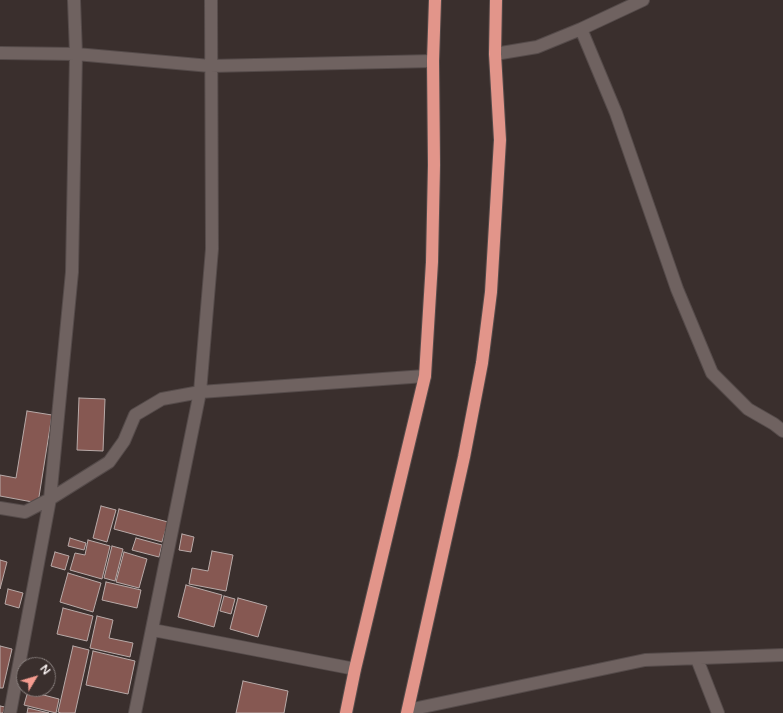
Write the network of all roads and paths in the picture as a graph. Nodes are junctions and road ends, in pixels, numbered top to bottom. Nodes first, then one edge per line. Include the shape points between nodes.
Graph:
1 (74, 0) edge
2 (211, 0) edge
3 (435, 0) edge
4 (496, 0) edge
5 (643, 0) edge
6 (581, 29) junction
7 (0, 53) edge
8 (76, 54) junction
9 (495, 54) junction
10 (433, 61) junction
11 (210, 66) junction
12 (425, 376) junction
13 (200, 392) junction
14 (780, 425) edge
15 (50, 499) junction
16 (0, 508) edge
17 (153, 630) junction
18 (783, 655) edge
19 (697, 659) junction
20 (355, 669) junction
21 (408, 712) edge
22 (10, 713) edge
23 (135, 713) edge
24 (346, 713) edge
25 (718, 713) edge

1 - 8 street
2 - 11 street
3 - 10 highway
4 - 9 highway
5 - 6 street
6 - 9 street via 537,47
6 - 14 street via 616,113 677,289 712,373 748,409
7 - 8 street
8 - 11 street
8 - 15 street via 72,272
9 - 21 highway via 500,140 490,292 482,363
10 - 11 street
10 - 12 highway via 432,247
11 - 13 street via 212,249
12 - 13 street
12 - 20 highway
13 - 15 street via 162,398 135,415 124,441 109,462
13 - 17 street
15 - 16 street via 25,512
15 - 22 street
17 - 20 street
17 - 23 street
18 - 19 street
19 - 21 street via 645,660
19 - 25 street
20 - 24 highway

